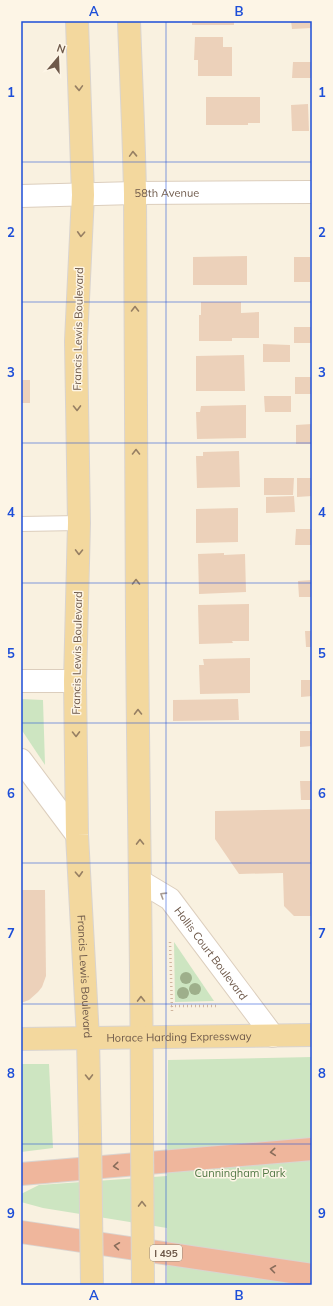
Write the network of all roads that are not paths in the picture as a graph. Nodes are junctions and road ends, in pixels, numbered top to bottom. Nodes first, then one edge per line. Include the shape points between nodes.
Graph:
1 (77, 21) edge
2 (129, 21) edge
3 (312, 192) edge
4 (134, 193) junction
5 (83, 195) junction
6 (21, 196) edge
7 (79, 523) junction
8 (21, 524) edge
9 (21, 681) edge
10 (75, 681) junction
11 (21, 760) edge
12 (77, 835) junction
13 (140, 881) junction
14 (312, 1035) edge
15 (273, 1036) junction
16 (88, 1038) junction
17 (142, 1038) junction
18 (21, 1039) edge
19 (312, 1149) edge
20 (21, 1174) edge
21 (21, 1232) edge
22 (312, 1275) edge
23 (92, 1285) edge
24 (143, 1285) edge

1 -> 5 main road, Francis Lewis Boulevard
4 -> 2 main road
3 - 4 street, 58th Avenue
4 - 5 street, 58th Avenue
13 -> 4 main road
5 - 6 street, 58th Avenue
5 -> 7 main road, Francis Lewis Boulevard via 76,341
7 - 8 lane
7 -> 10 main road, Francis Lewis Boulevard
9 - 10 street
10 -> 12 main road, Francis Lewis Boulevard
11 - 12 street
12 -> 16 main road, Francis Lewis Boulevard
15 -> 13 street, Hollis Court Boulevard via 170,899
17 -> 13 main road
14 - 15 main road, Horace Harding Expressway
15 - 17 main road, Horace Harding Expressway
16 - 17 main road, Horace Harding Expressway
16 - 18 main road, Horace Harding Expressway
16 -> 23 main road, Francis Lewis Boulevard, bridge
24 -> 17 main road, bridge
19 -> 20 highway
22 -> 21 highway, I 495

